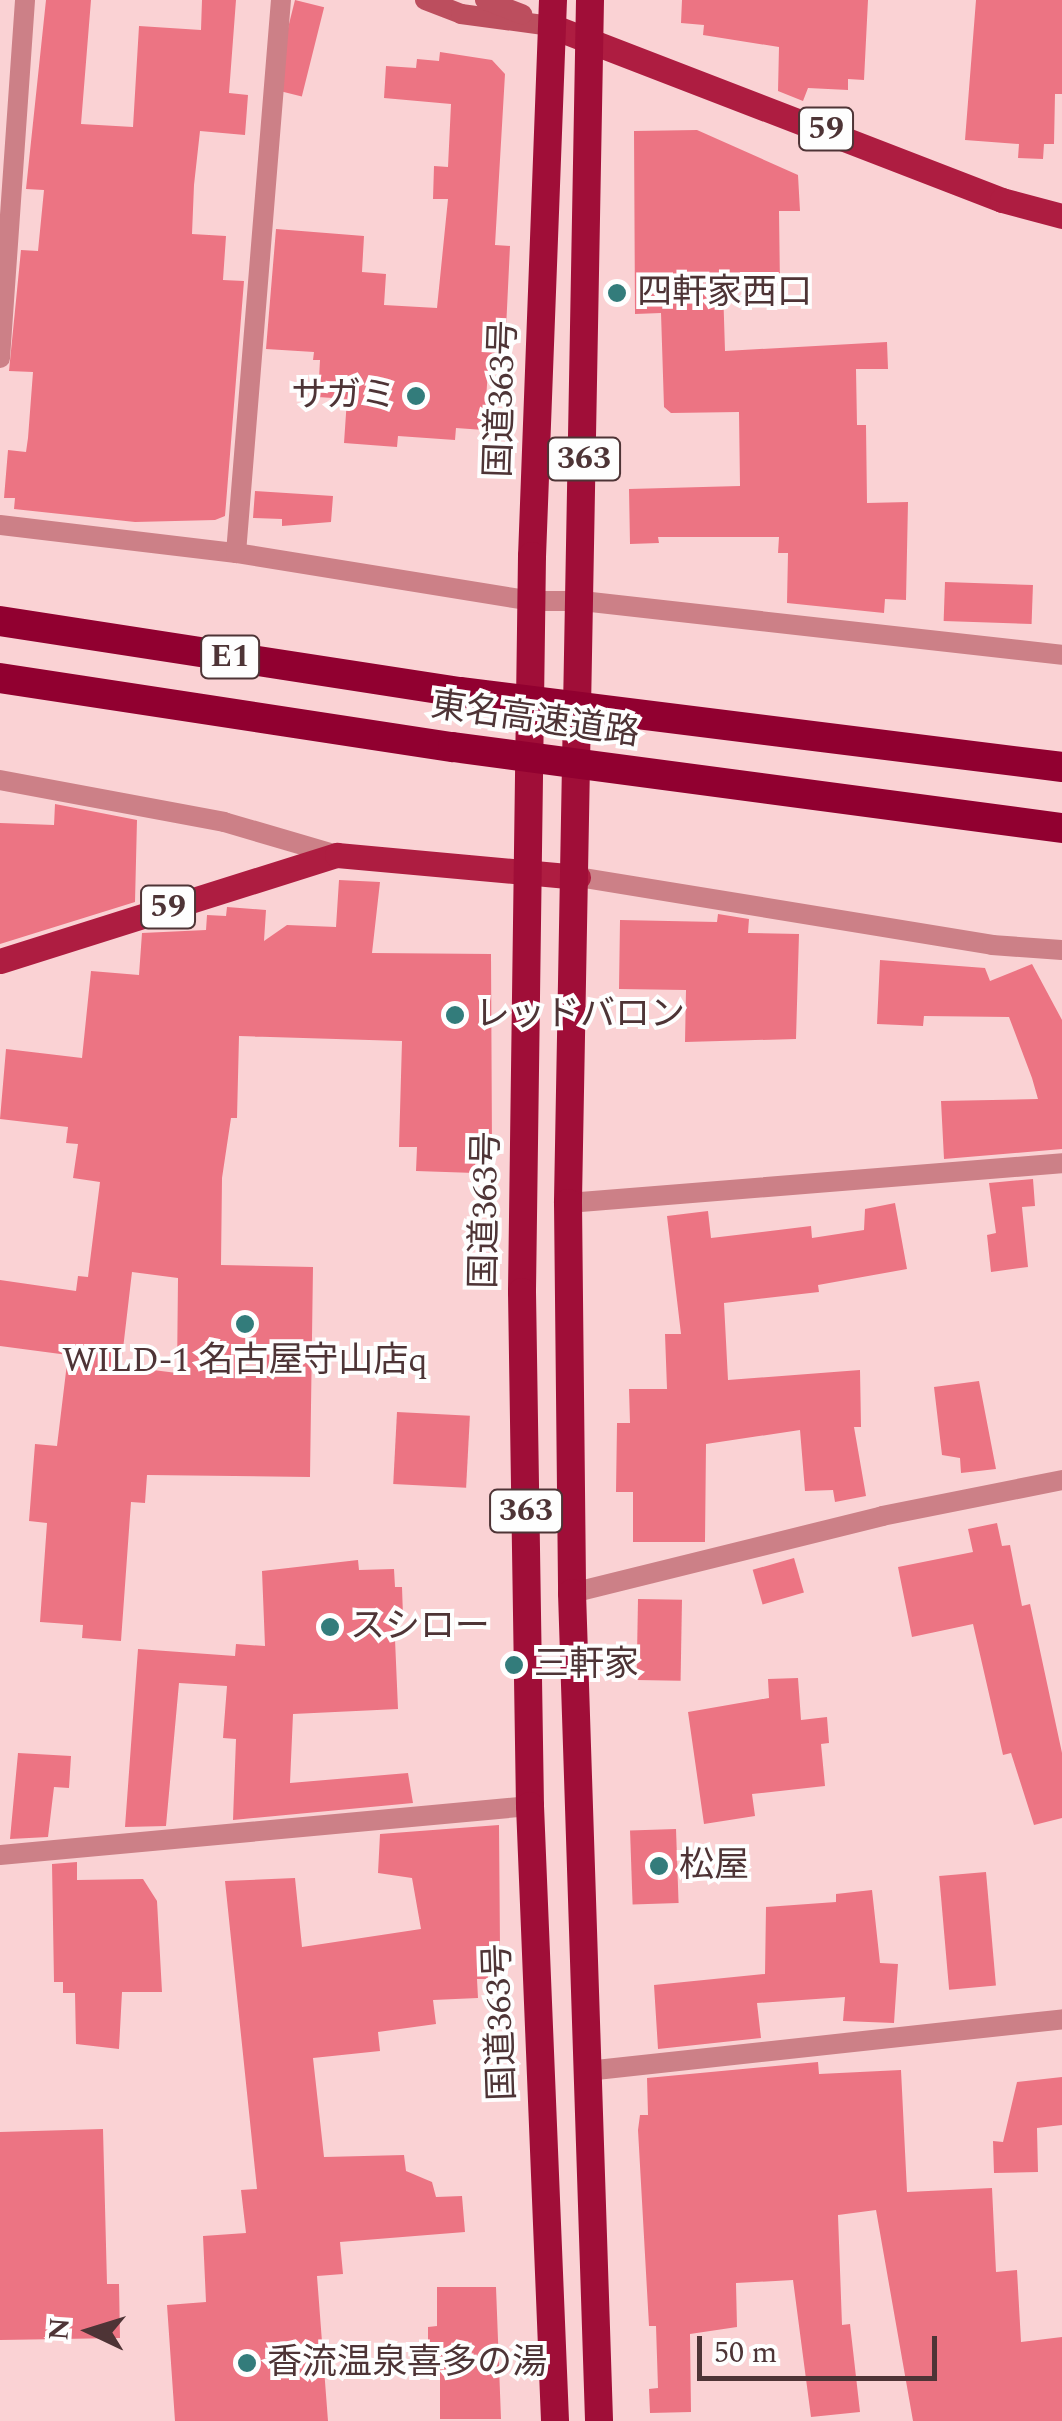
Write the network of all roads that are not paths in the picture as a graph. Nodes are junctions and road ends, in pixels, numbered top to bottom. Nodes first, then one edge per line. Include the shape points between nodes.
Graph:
1 (25, 0) edge
2 (281, 0) edge
3 (425, 0) edge
4 (485, 0) edge
5 (590, 0) edge
6 (552, 13) edge
7 (589, 41) junction
8 (1062, 216) edge
9 (0, 358) edge
10 (0, 525) edge
11 (236, 553) junction
12 (532, 601) junction
13 (582, 601) junction
14 (0, 622) edge
15 (1062, 655) edge
16 (0, 678) edge
17 (1062, 767) edge
18 (0, 780) edge
19 (1062, 828) edge
20 (336, 855) junction
21 (529, 872) junction
22 (578, 876) junction
23 (1062, 950) edge
24 (0, 961) edge
25 (1062, 1163) edge
26 (568, 1203) junction
27 (1062, 1480) edge
28 (572, 1593) junction
29 (530, 1806) junction
30 (0, 1854) edge
31 (1062, 2019) edge
32 (587, 2070) junction
33 (555, 2421) edge
34 (599, 2421) edge

1 - 9 street
2 - 11 street
3 - 6 main road via 461,14
4 - 6 main road
5 - 7 highway, 363
6 - 7 main road, 59
6 - 12 highway, 国道363号 / 363
7 - 8 main road, 59 via 1002,200
7 - 13 highway, 363
10 - 11 street
11 - 12 street
12 - 13 street
12 - 21 highway, 国道363号 / 363
13 - 15 street
13 - 22 highway, 363
14 - 17 highway, 東名高速道路 / E1 via 460,692
16 - 19 highway, 東名高速道路 / E1 via 453,748
18 - 20 street via 224,822
20 - 21 main road, 59
20 - 24 main road, 59
21 - 22 main road, 59
21 - 29 highway, 国道363号 / 363 via 522,1292
22 - 23 street via 992,945
22 - 26 highway, 363
25 - 26 street
26 - 28 highway, 363
27 - 28 street via 882,1516
28 - 32 highway, 363
29 - 30 street
29 - 33 highway, 国道363号 / 363
31 - 32 street
32 - 34 highway, 363

